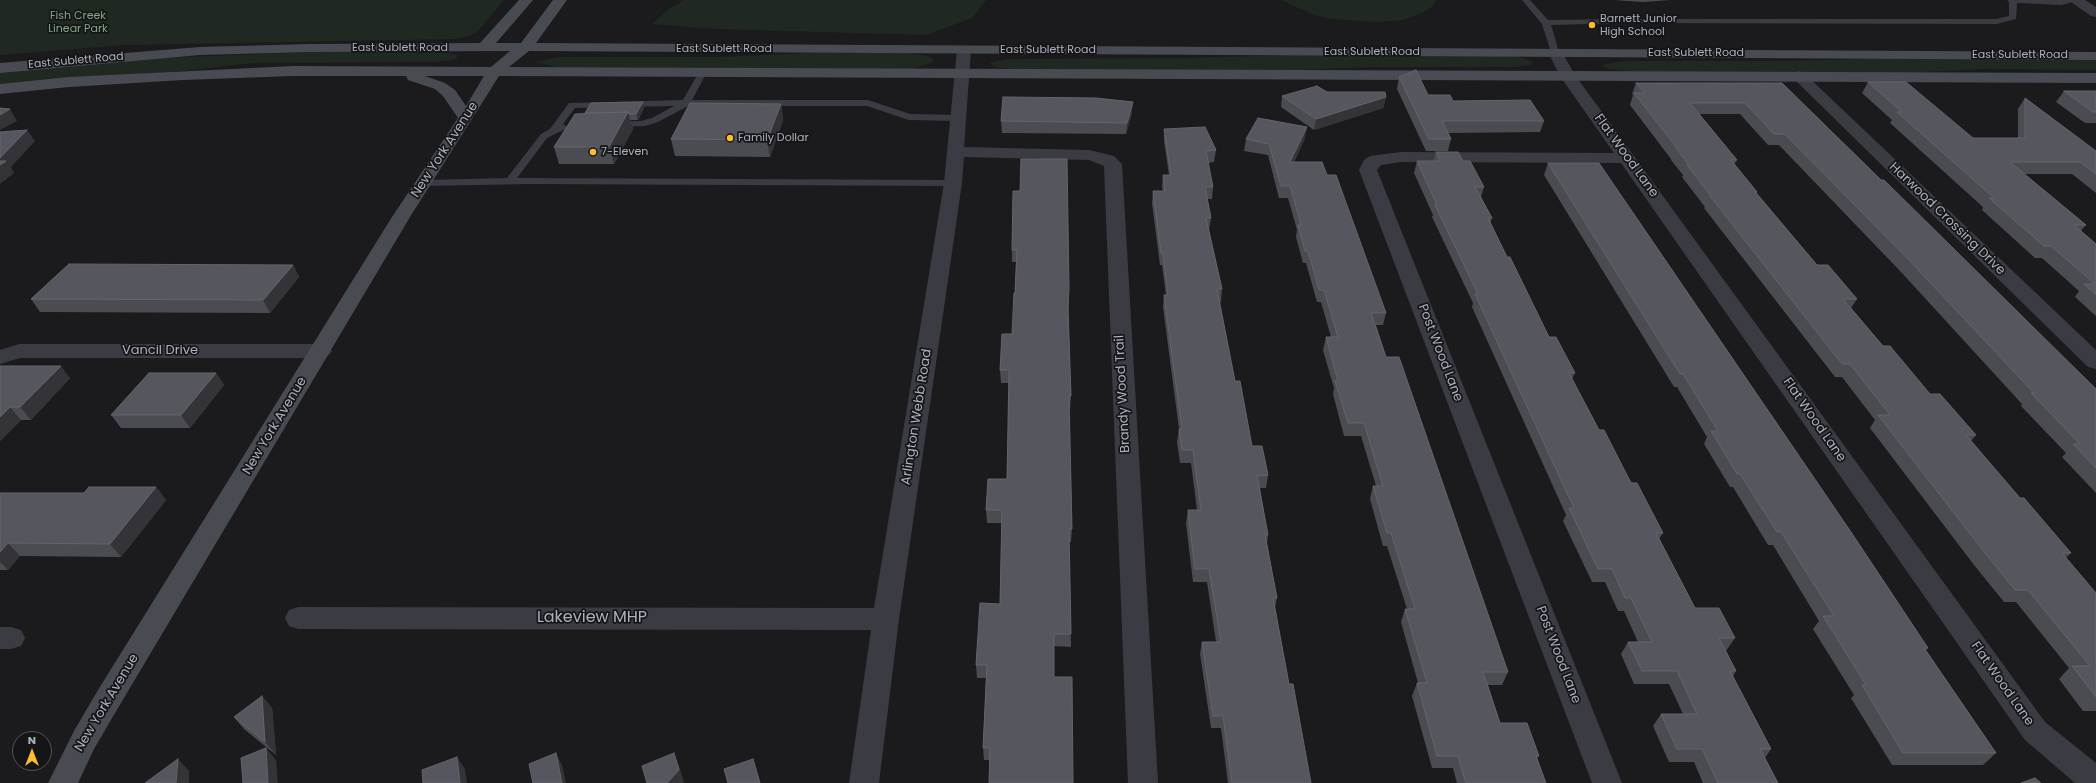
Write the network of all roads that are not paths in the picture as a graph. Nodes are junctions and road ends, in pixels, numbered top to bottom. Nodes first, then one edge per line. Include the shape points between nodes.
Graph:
1 (526, 0) edge
2 (560, 0) edge
3 (1526, 0) edge
4 (2075, 0) edge
5 (2096, 0) edge
6 (2012, 1) edge
7 (2096, 13) edge
8 (1546, 23) junction
9 (553, 27) junction
10 (525, 47) junction
11 (483, 48) junction
12 (619, 48) junction
13 (964, 50) junction
14 (1555, 52) junction
15 (2096, 56) edge
16 (0, 68) edge
17 (393, 71) junction
18 (494, 72) junction
19 (703, 72) junction
20 (962, 73) junction
21 (1568, 76) junction
22 (1799, 76) junction
23 (2096, 78) edge
24 (0, 89) edge
25 (686, 103) junction
26 (466, 118) junction
27 (959, 118) junction
28 (606, 125) edge
29 (571, 126) edge
30 (554, 130) junction
31 (957, 152) junction
32 (1628, 158) junction
33 (510, 181) junction
34 (424, 183) junction
35 (953, 183) junction
36 (321, 351) junction
37 (0, 357) edge
38 (2096, 362) edge
39 (298, 618) dead end
40 (886, 619) junction
41 (2092, 777) edge
42 (63, 783) edge
43 (864, 783) edge
44 (1143, 783) edge
45 (1607, 783) edge

1 - 11 main road
2 - 9 main road, New York Avenue
3 - 8 lane
4 - 5 street
4 - 6 lane via 2062,3
4 - 7 street
6 - 8 lane via 2013,17 1997,22
8 - 14 lane
9 - 10 main road, New York Avenue
9 - 12 main road via 584,43
10 - 11 main road, East Sublett Road
10 - 12 main road, East Sublett Road
10 - 18 main road, New York Avenue
11 - 16 main road, East Sublett Road via 200,51
11 - 18 main road
12 - 13 main road, East Sublett Road
13 - 14 main road, East Sublett Road
13 - 20 street, Arlington Webb Road
14 - 15 main road, East Sublett Road
14 - 21 street, Flat Wood Lane
17 - 18 main road, East Sublett Road
17 - 24 main road, East Sublett Road via 183,75
17 - 26 main road via 440,86 454,98
18 - 19 main road, East Sublett Road
18 - 26 main road, New York Avenue
19 - 20 main road, East Sublett Road
19 - 25 lane
20 - 21 main road, East Sublett Road
20 - 27 street, Arlington Webb Road
21 - 22 main road, East Sublett Road
21 - 32 street, Flat Wood Lane
22 - 23 main road, East Sublett Road
22 - 38 street, Harwood Crossing Drive
25 - 27 lane via 868,103 909,117
25 - 28 lane via 642,124
25 - 30 lane via 572,105
26 - 34 main road, New York Avenue
27 - 31 street, Arlington Webb Road
29 - 30 lane
30 - 33 lane via 544,136
31 - 35 street, Arlington Webb Road
31 - 44 street, Brandy Wood Trail via 1089,155 1113,164
32 - 41 street, Flat Wood Lane via 2035,731
32 - 45 street, Post Wood Lane via 1401,157 1376,160 1370,164 1368,170
33 - 34 lane
33 - 35 lane
34 - 36 main road, New York Avenue
35 - 40 street, Arlington Webb Road
36 - 37 street, Vancil Drive via 19,351
36 - 42 main road, New York Avenue via 108,699
39 - 40 street, Lakeview MHP
40 - 43 street, Arlington Webb Road

